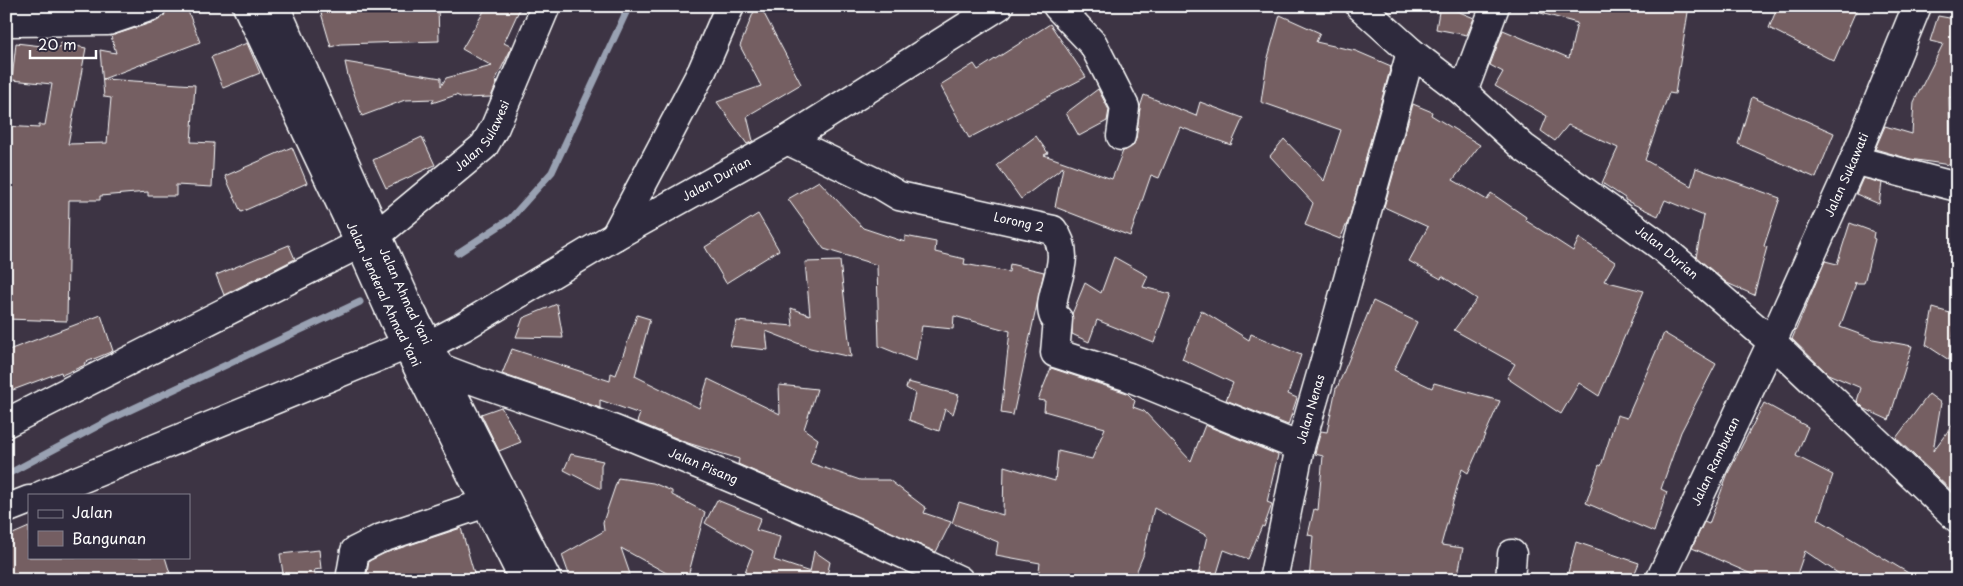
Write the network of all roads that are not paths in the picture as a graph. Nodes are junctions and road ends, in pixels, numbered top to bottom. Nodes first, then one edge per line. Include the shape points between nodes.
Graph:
1 (152, 6) edge
2 (247, 6) edge
3 (275, 6) edge
4 (546, 6) edge
5 (730, 6) edge
6 (999, 6) edge
7 (1057, 6) edge
8 (1360, 6) edge
9 (1495, 6) edge
10 (1917, 6) edge
11 (6, 22) edge
12 (1411, 52) junction
13 (1463, 92) junction
14 (1121, 136) dead end
15 (787, 140) junction
16 (1854, 160) junction
17 (1957, 187) edge
18 (614, 236) junction
19 (373, 249) junction
20 (1772, 342) junction
21 (426, 353) junction
22 (6, 423) edge
23 (1300, 447) junction
24 (44, 494) edge
25 (28, 500) edge
26 (486, 503) junction
27 (6, 509) edge
28 (1957, 518) edge
29 (350, 580) edge
30 (524, 580) edge
31 (547, 580) edge
32 (959, 580) edge
33 (1273, 580) edge
34 (1660, 580) edge

1 - 11 street via 108,21
2 - 19 street, Jalan Jenderal Ahmad Yani
3 - 19 street, Jalan Ahmad Yani
4 - 19 street, Jalan Sulawesi via 484,146
5 - 18 street via 702,71
6 - 15 street, Jalan Durian
7 - 14 street via 1092,44 1125,107
8 - 12 street, Jalan Durian
9 - 13 street
10 - 16 street, Jalan Sukawati
12 - 13 street, Jalan Durian
12 - 23 street, Jalan Nenas
13 - 20 street, Jalan Durian via 1524,147 1659,245
15 - 18 street, Jalan Durian
15 - 23 street, Lorong 2 via 899,196 1053,230 1061,244 1061,272 1052,309 1058,319 1056,353 1129,377
16 - 17 street
16 - 20 street, Jalan Sukawati
18 - 21 street, Jalan Durian
19 - 21 street, Jalan Ahmad Yani via 402,315
19 - 22 street, Jalan Sulawesi
20 - 28 street, Jalan Durian
20 - 34 street, Jalan Rambutan
21 - 24 street, Jalan Durian via 396,350
21 - 26 street, Jalan Jenderal Ahmad Yani
21 - 31 street, Jalan Ahmad Yani
21 - 32 street, Jalan Pisang via 472,381 615,430 872,538
23 - 33 street, Jalan Nenas
25 - 27 street
26 - 29 street via 379,538 355,550
26 - 30 street, Jalan Jenderal Ahmad Yani

